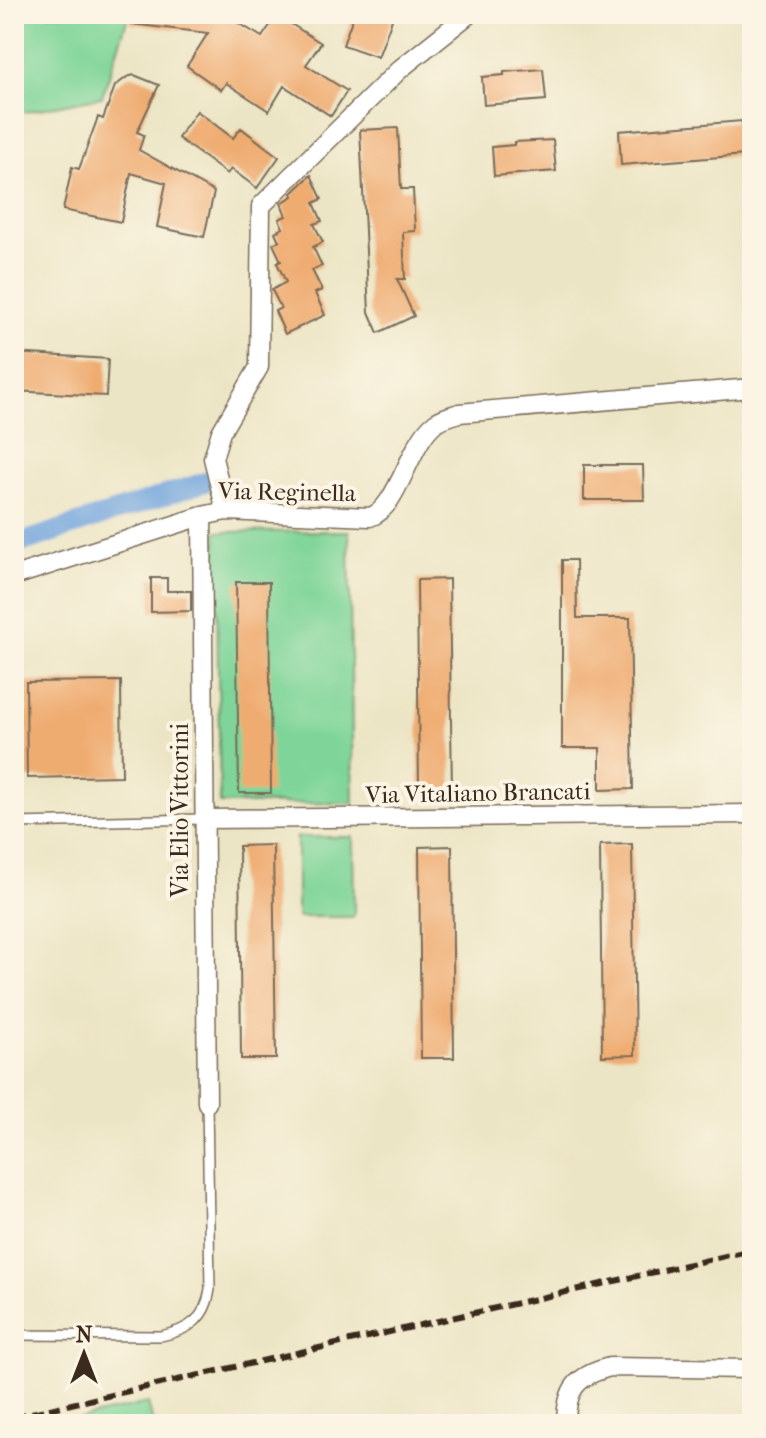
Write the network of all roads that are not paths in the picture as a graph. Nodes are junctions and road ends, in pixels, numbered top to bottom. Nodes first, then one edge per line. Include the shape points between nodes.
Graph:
1 (469, 14) edge
2 (752, 388) edge
3 (224, 502) junction
4 (202, 516) junction
5 (14, 576) edge
6 (752, 814) edge
7 (204, 819) junction
8 (14, 823) edge
9 (207, 1103) joint
10 (14, 1303) edge
11 (15, 1335) edge
12 (752, 1369) edge
13 (566, 1424) edge

1 - 3 street via 400,69 261,206 259,367 221,432 213,458
2 - 3 street, Via Reginella via 459,413 438,420 423,434 392,497 370,517
3 - 4 street, Via Reginella
4 - 5 street, Via Reginella
4 - 7 street, Via Elio Vittorini
6 - 7 street, Via Vitaliano Brancati
7 - 8 lane
7 - 9 street, Via Elio Vittorini
9 - 11 lane via 210,1289 199,1318 161,1336
10 - 11 lane
12 - 13 street via 610,1367 592,1372 570,1393

